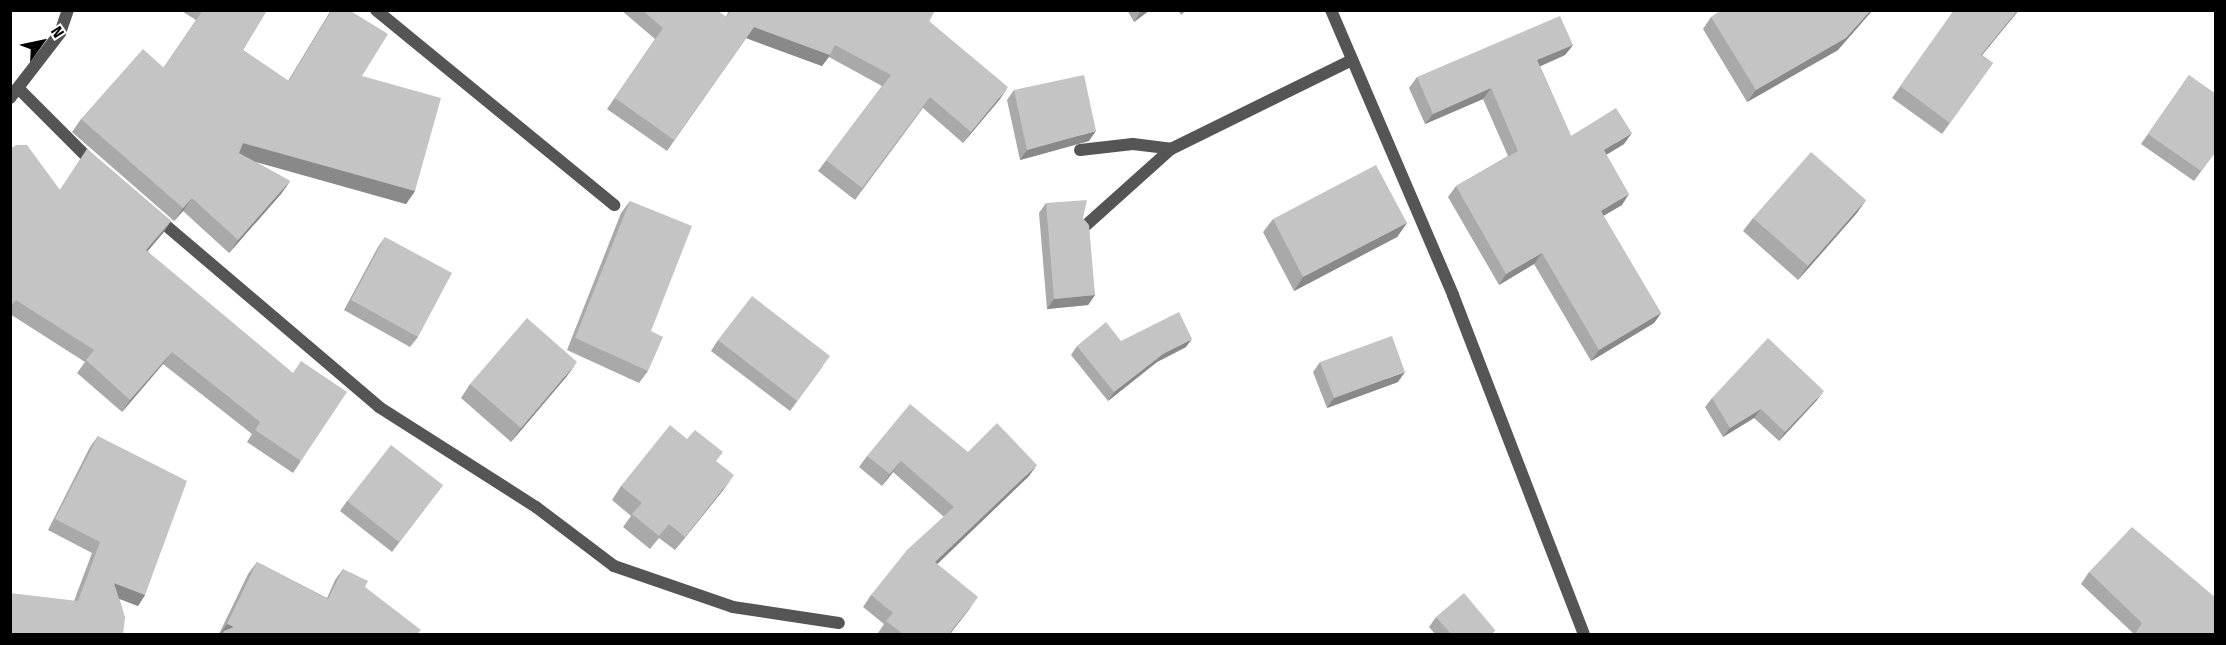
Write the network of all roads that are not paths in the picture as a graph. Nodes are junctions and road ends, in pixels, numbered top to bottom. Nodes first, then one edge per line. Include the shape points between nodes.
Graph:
1 (68, 10) edge
2 (376, 10) edge
3 (1331, 10) edge
4 (1352, 60) junction
5 (15, 94) edge
6 (1171, 149) junction
7 (1080, 150) edge
8 (108, 176) edge
9 (614, 205) dead end
10 (144, 207) edge
11 (1084, 227) edge
12 (838, 623) dead end
13 (1584, 634) edge

1 - 5 street via 60,33
2 - 9 street
3 - 4 street
4 - 6 street
4 - 13 street via 1453,295
5 - 8 street
6 - 7 street via 1133,144
6 - 11 street
10 - 12 street via 379,407 536,507 614,566 733,607

